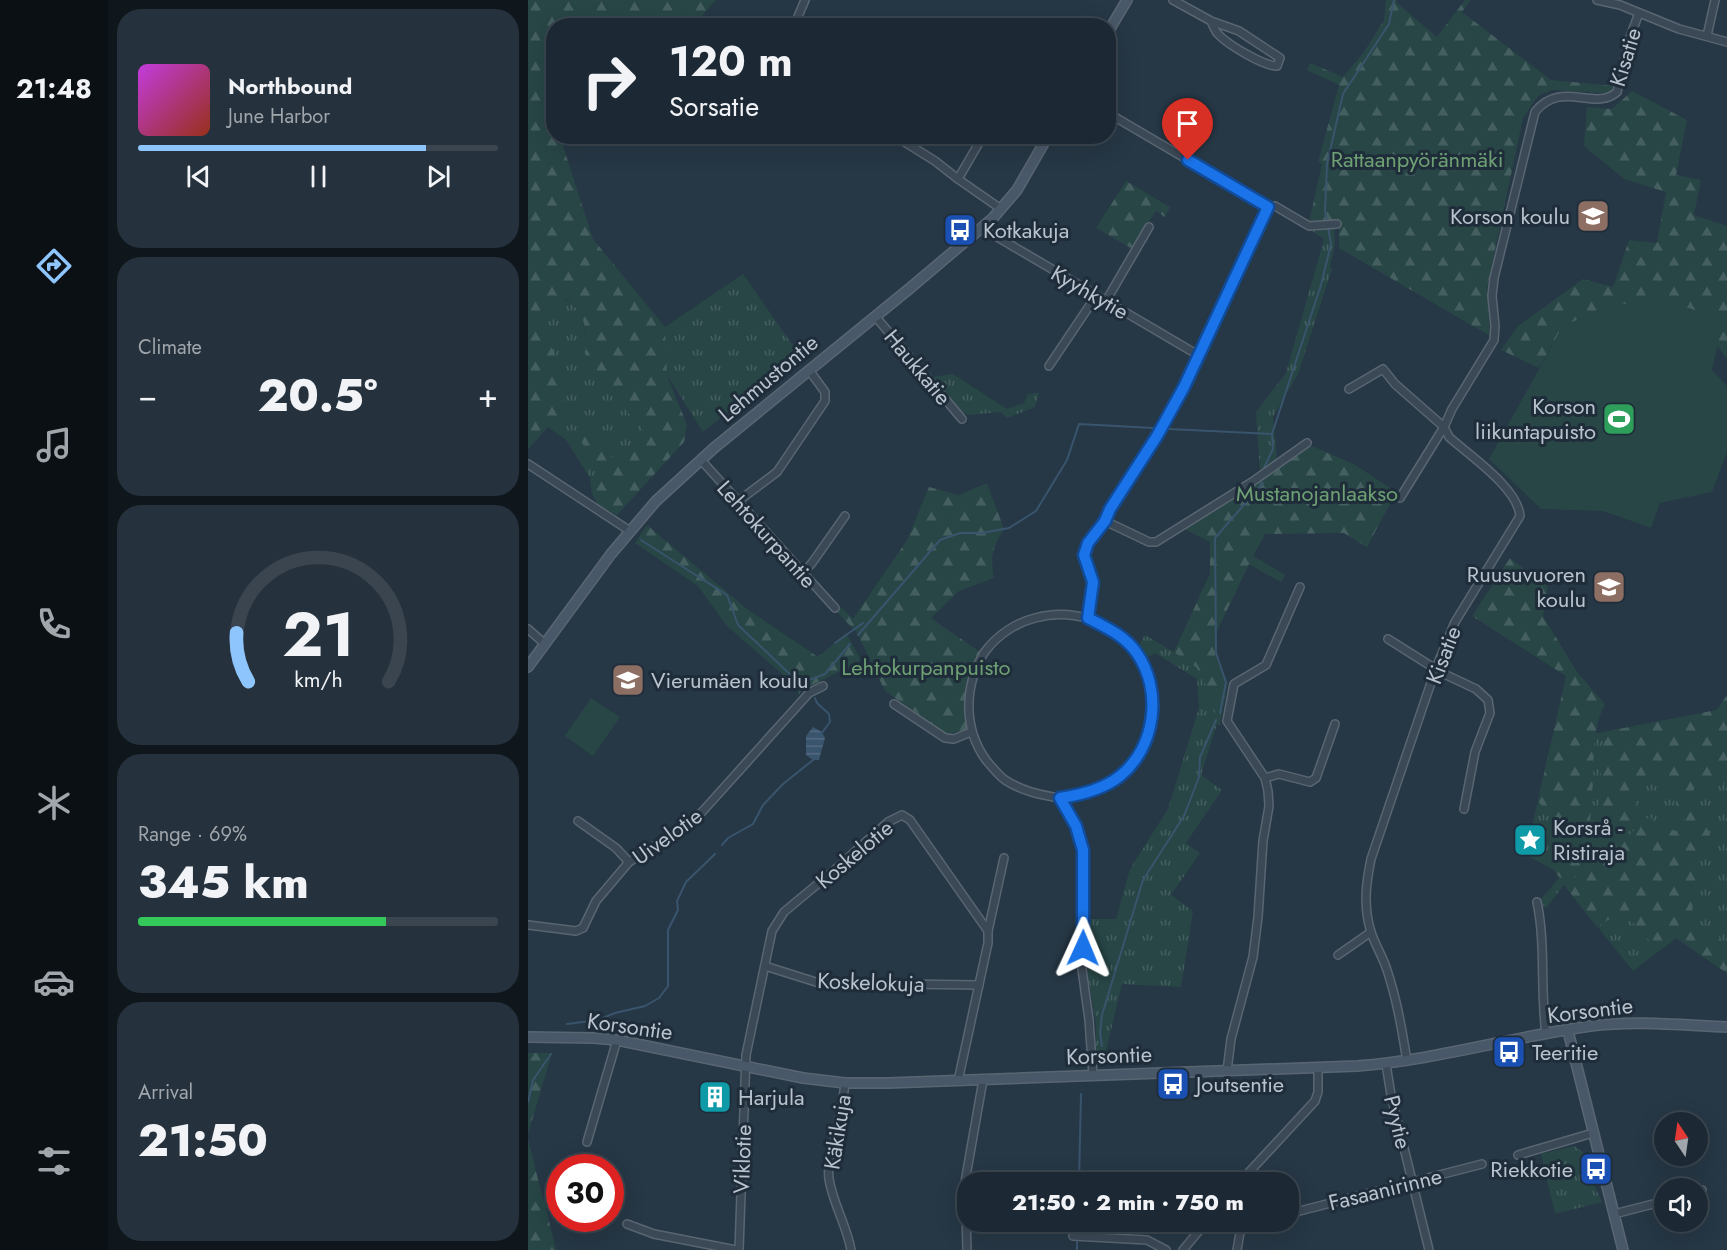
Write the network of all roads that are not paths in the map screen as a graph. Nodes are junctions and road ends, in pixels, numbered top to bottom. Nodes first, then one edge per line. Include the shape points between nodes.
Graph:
1 (805, 0) edge
2 (1127, 0) edge
3 (1173, 0) edge
4 (1597, 0) edge
5 (1715, 0) edge
6 (1639, 13) junction
7 (797, 18) edge
8 (1116, 19) edge
9 (1211, 21) junction
10 (1707, 36) junction
11 (1727, 42) edge
12 (1116, 118) edge
13 (907, 144) edge
14 (978, 144) edge
15 (1043, 144) edge
16 (958, 179) junction
17 (1268, 207) junction
18 (1001, 209) junction
19 (1336, 224) dead end
20 (1149, 227) dead end
21 (982, 228) junction
22 (1096, 297) junction
23 (1106, 301) junction
24 (875, 316) junction
25 (1198, 355) junction
26 (1048, 366) dead end
27 (809, 370) junction
28 (1349, 389) dead end
29 (962, 419) dead end
30 (1444, 427) junction
31 (1307, 443) dead end
32 (700, 460) junction
33 (528, 464) edge
34 (1400, 498) dead end
35 (737, 502) junction
36 (845, 516) dead end
37 (1105, 521) junction
38 (630, 531) junction
39 (802, 573) junction
40 (1300, 587) dead end
41 (835, 608) dead end
42 (1088, 618) junction
43 (528, 629) edge
44 (1388, 639) dead end
45 (545, 644) junction
46 (528, 666) edge
47 (1436, 668) junction
48 (823, 686) dead end
49 (894, 704) dead end
50 (1335, 724) dead end
51 (972, 732) junction
52 (1265, 778) junction
53 (1060, 798) junction
54 (1464, 808) dead end
55 (578, 821) dead end
56 (1004, 858) dead end
57 (629, 862) junction
58 (1537, 902) dead end
59 (528, 925) edge
60 (987, 931) junction
61 (1371, 932) junction
62 (1338, 955) dead end
63 (765, 966) junction
64 (979, 986) junction
65 (1727, 1027) edge
66 (1568, 1030) junction
67 (1546, 1034) junction
68 (528, 1037) edge
69 (617, 1040) junction
70 (1407, 1061) junction
71 (1386, 1064) junction
72 (746, 1067) junction
73 (1318, 1068) junction
74 (1227, 1071) junction
75 (1093, 1075) junction
76 (983, 1080) junction
77 (958, 1081) junction
78 (845, 1083) junction
79 (1593, 1133) junction
80 (587, 1142) dead end
81 (1518, 1155) dead end
82 (1482, 1164) dead end
83 (1249, 1172) edge
84 (1413, 1183) junction
85 (1654, 1204) edge
86 (1299, 1211) edge
87 (1614, 1214) junction
88 (627, 1224) dead end
89 (1198, 1232) edge
90 (1240, 1232) edge
91 (1073, 1236) dead end
92 (737, 1250) edge
93 (852, 1250) edge
94 (967, 1250) edge
95 (1166, 1250) edge
96 (1183, 1250) edge
97 (1237, 1250) edge
98 (1429, 1250) edge
99 (1623, 1250) edge

1 - 7 street
2 - 8 main road
3 - 9 street
4 - 6 street
5 - 10 street
6 - 10 street
6 - 30 street, Kisatie via 1617,92 1612,97 1559,96 1547,100 1535,112 1494,278 1494,340
9 - 9 street via 1226,40 1269,66 1277,66 1280,58 1267,49 1239,31
10 - 11 street
12 - 17 street
13 - 16 street
14 - 16 street
15 - 18 main road, Lehmustontie via 1017,190
16 - 18 street
17 - 19 street via 1275,206 1309,226
17 - 25 street
18 - 21 main road, Lehmustontie
20 - 23 street
21 - 22 street, Kyyhkytie
21 - 24 main road, Lehmustontie
22 - 23 street, Kyyhkytie
22 - 26 street
23 - 25 street, Kyyhkytie
24 - 27 main road, Lehmustontie
24 - 29 street, Haukkatie
25 - 37 street via 1157,436
27 - 32 main road, Lehmustontie
27 - 35 street via 825,392 825,401 777,472
28 - 30 street via 1383,369
30 - 34 street
30 - 47 street, Kisatie via 1449,437 1508,489 1520,516 1463,607
31 - 37 street via 1156,542
32 - 35 street, Lehtokurpantie
32 - 38 main road, Lehmustontie
33 - 38 street
35 - 39 street, Lehtokurpantie
36 - 39 street
37 - 42 street via 1084,555 1093,582
38 - 45 main road, Lehmustontie
39 - 41 street, Lehtokurpantie
40 - 52 street via 1266,665 1234,684 1229,705 1229,726
42 - 51 street via 1064,614 1023,621 989,646 969,688
42 - 53 street via 1118,634 1136,651 1154,705 1145,741 1136,760 1121,776
43 - 45 street
44 - 47 street
45 - 46 main road, Lehmustontie
47 - 54 street via 1476,689 1490,705 1475,752
47 - 61 street, Kisatie via 1371,859 1365,904
48 - 57 street, Uivelotie via 809,693 702,812
49 - 51 street via 945,738
50 - 52 street via 1316,778 1310,782 1279,774
51 - 53 street via 979,749 1003,778 1035,794
52 - 74 street via 1269,806 1256,939
53 - 75 street via 1076,826 1083,850 1082,969
55 - 57 street
56 - 60 street
57 - 59 street, Uivelotie via 596,902 583,928
58 - 67 street
60 - 63 street, Koskelotie via 910,820 902,815 888,822 784,912 772,931
60 - 64 street
61 - 62 street
61 - 70 street, Kisatie via 1387,969
63 - 64 street, Koskelokuja via 819,983
63 - 72 street, Koskelotie
64 - 77 street
65 - 66 main road, Korsontie via 1634,1022
66 - 67 main road, Korsontie
66 - 79 main road
67 - 70 main road, Korsontie
68 - 69 main road, Korsontie
69 - 72 main road, Korsontie
69 - 80 street
70 - 71 main road, Korsontie
71 - 73 main road, Korsontie
71 - 84 street, Pyytie
72 - 78 main road, Korsontie
72 - 92 street, Viklotie
73 - 74 main road, Korsontie
73 - 83 street via 1315,1101
74 - 75 main road, Korsontie
75 - 76 main road, Korsontie
76 - 77 main road, Korsontie
76 - 94 street via 965,1182
77 - 78 main road, Korsontie
78 - 93 street, Käkikuja via 829,1178
79 - 81 street
79 - 87 main road
82 - 84 street, Fasaanirinne
84 - 86 street, Fasaanirinne
84 - 98 street, Pyytie
85 - 87 street
87 - 99 main road
88 - 92 street via 654,1234
89 - 96 street
90 - 97 street
91 - 95 street via 1147,1240

